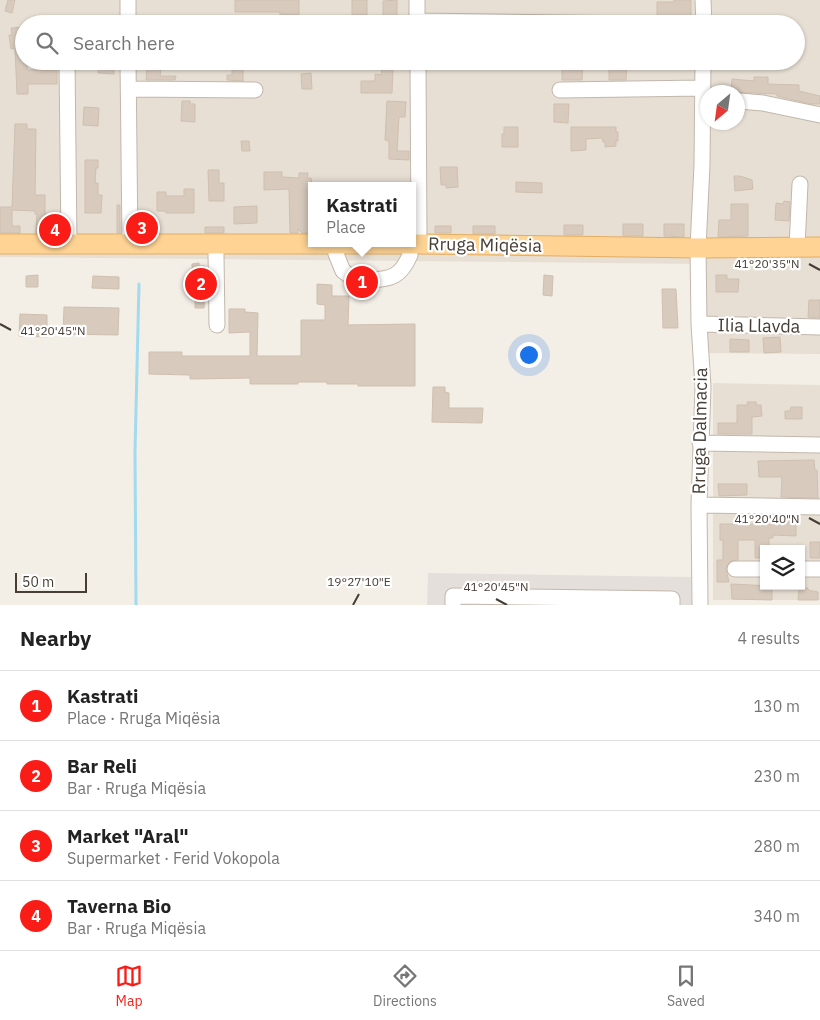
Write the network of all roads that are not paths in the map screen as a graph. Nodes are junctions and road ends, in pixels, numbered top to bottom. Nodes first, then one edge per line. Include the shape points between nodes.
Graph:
1 (128, 0) edge
2 (417, 0) edge
3 (703, 0) edge
4 (128, 15) edge
5 (417, 15) edge
6 (704, 15) edge
7 (67, 70) edge
8 (128, 70) edge
9 (418, 70) edge
10 (704, 70) edge
11 (703, 85) edge
12 (700, 88) edge
13 (129, 89) junction
14 (255, 90) dead end
15 (560, 90) dead end
16 (745, 101) edge
17 (820, 115) edge
18 (702, 130) edge
19 (800, 184) dead end
20 (416, 187) edge
21 (0, 244) edge
22 (69, 244) junction
23 (130, 244) junction
24 (415, 247) edge
25 (797, 247) junction
26 (820, 247) edge
27 (415, 250) junction
28 (698, 253) junction
29 (216, 254) junction
30 (336, 254) junction
31 (0, 256) edge
32 (820, 256) edge
33 (354, 279) dead end
34 (371, 280) dead end
35 (699, 324) junction
36 (218, 326) dead end
37 (820, 327) edge
38 (700, 443) junction
39 (820, 445) edge
40 (699, 506) junction
41 (820, 507) edge
42 (735, 569) dead end
43 (760, 569) edge
44 (805, 569) edge
45 (820, 569) edge
46 (453, 605) edge
47 (672, 605) edge
48 (700, 605) edge

1 - 4 street
2 - 5 street
3 - 6 street
7 - 22 street
8 - 13 street
9 - 20 street
10 - 11 street, Rruga Dalmacia
12 - 15 street
13 - 14 street
13 - 23 street
16 - 17 street via 763,102
18 - 28 street, Rruga Dalmacia
19 - 25 street
21 - 22 main road, Rruga Miqësia
22 - 23 main road, Rruga Miqësia
23 - 27 main road, Rruga Miqësia
24 - 27 street
25 - 26 main road, Rruga Miqësia
25 - 28 main road, Rruga Miqësia
27 - 28 main road, Rruga Miqësia
27 - 30 main road, Rruga Miqësia
27 - 34 street via 398,274
28 - 32 main road, Rruga Miqësia
28 - 35 street, Rruga Dalmacia
29 - 30 main road, Rruga Miqësia
29 - 31 main road, Rruga Miqësia
29 - 36 street
30 - 33 street via 343,271
35 - 37 street, Ilia Llavda
35 - 38 street, Rruga Dalmacia via 703,387
38 - 39 street
38 - 40 street, Rruga Dalmacia
40 - 41 street
40 - 48 street, Rruga Dalmacia
42 - 43 street
44 - 45 street
46 - 47 street via 453,596 672,598

